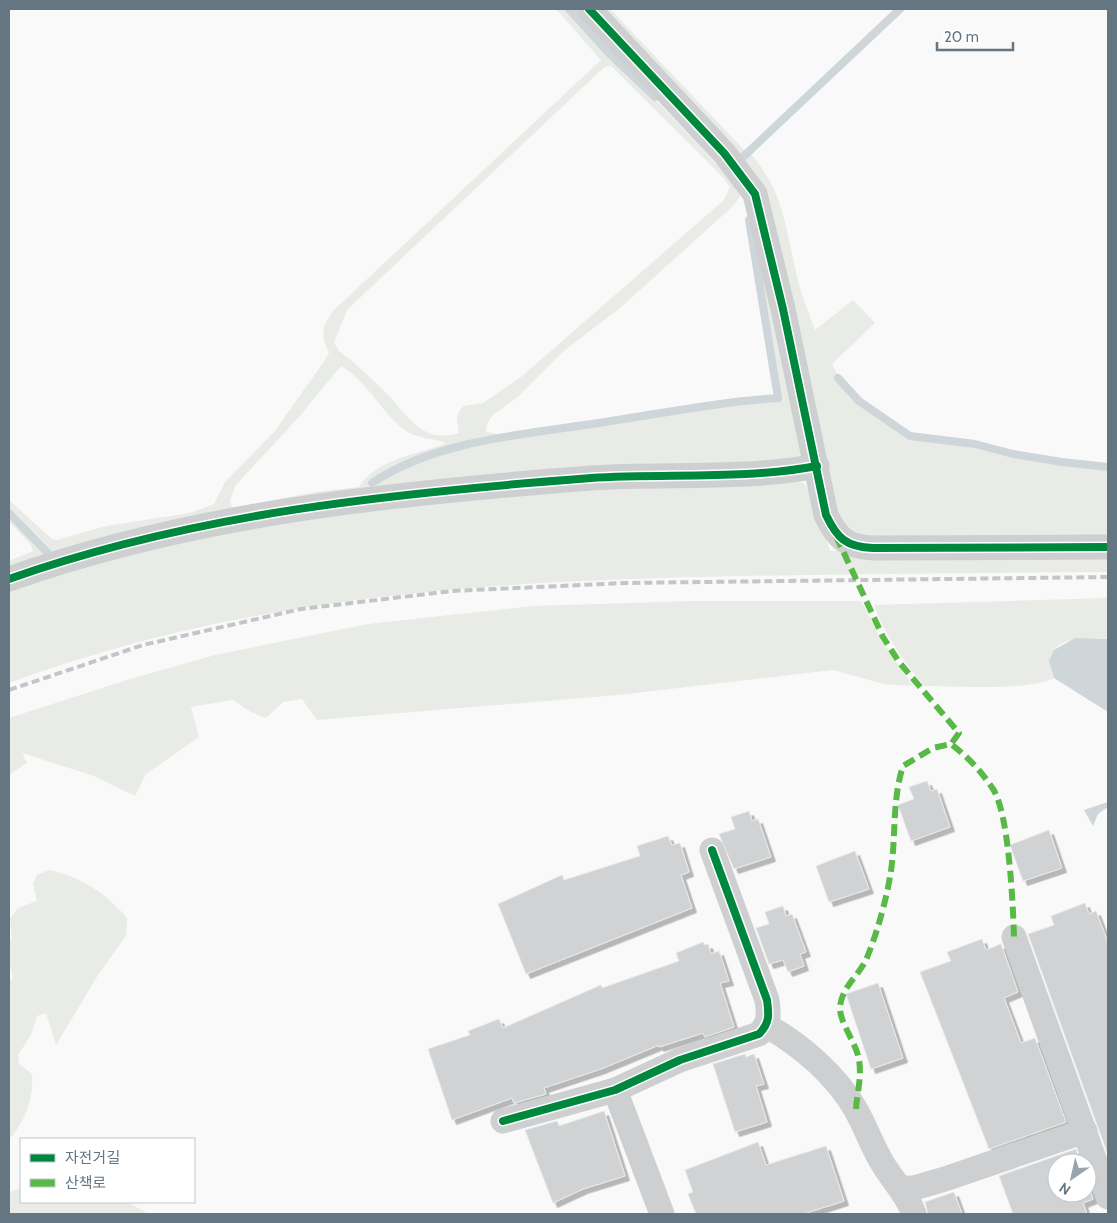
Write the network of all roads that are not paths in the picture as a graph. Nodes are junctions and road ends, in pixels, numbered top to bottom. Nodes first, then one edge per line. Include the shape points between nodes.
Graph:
1 (590, 9) edge
2 (817, 466) junction
3 (1108, 547) edge
4 (9, 579) edge
5 (712, 850) dead end
6 (1014, 936) dead end
7 (767, 1026) junction
8 (614, 1090) junction
9 (503, 1121) dead end
10 (1085, 1131) junction
11 (900, 1188) junction
12 (1108, 1197) edge
13 (662, 1214) edge
14 (914, 1214) edge

1 - 2 street via 724,153 755,194
2 - 3 street via 826,515 834,533 861,548
2 - 4 street via 783,472 594,478 387,496 234,520 54,563
5 - 7 street via 767,1000
6 - 10 street
7 - 8 street via 759,1034 680,1060
7 - 11 street via 785,1036 831,1078 856,1109 880,1160
8 - 9 street
8 - 13 street
10 - 11 street via 945,1179 914,1188
10 - 12 street
11 - 14 street

